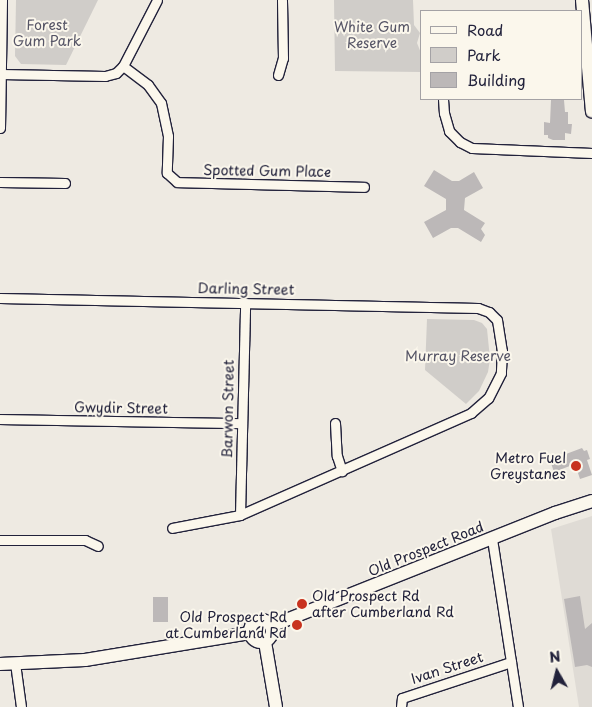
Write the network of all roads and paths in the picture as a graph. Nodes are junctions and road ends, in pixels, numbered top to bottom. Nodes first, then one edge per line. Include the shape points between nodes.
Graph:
1 (2, 0) edge
2 (157, 0) edge
3 (282, 0) edge
4 (582, 0) edge
5 (123, 66) junction
6 (1, 74) edge
7 (278, 75) dead end
8 (442, 100) edge
9 (592, 112) edge
10 (0, 128) edge
11 (592, 153) edge
12 (0, 182) edge
13 (65, 183) dead end
14 (364, 187) dead end
15 (0, 298) edge
16 (245, 303) junction
17 (0, 419) edge
18 (335, 423) dead end
19 (241, 424) junction
20 (342, 471) junction
21 (592, 501) edge
22 (240, 515) junction
23 (172, 528) dead end
24 (492, 539) junction
25 (0, 540) edge
26 (98, 546) dead end
27 (271, 626) junction
28 (250, 633) junction
29 (265, 642) junction
30 (511, 662) junction
31 (0, 664) edge
32 (15, 664) junction
33 (21, 707) edge
34 (276, 707) edge
35 (401, 707) edge
36 (518, 707) edge

1 - 6 street
2 - 5 street
3 - 7 street via 283,58
4 - 9 main road
5 - 6 street via 116,73 105,76
5 - 14 street, Spotted Gum Place via 148,85 161,103 168,128 168,180
6 - 10 street
8 - 11 street via 449,131 472,148
12 - 13 street
15 - 16 street, Darling Street
16 - 19 street, Barwon Street
16 - 20 street, Darling Street via 492,310 499,326 502,365 499,380 488,398 463,417
17 - 19 street, Gwydir Street
18 - 20 street via 337,456
19 - 22 street, Barwon Street
20 - 22 street, Darling Street
21 - 24 main road, Old Prospect Road
22 - 23 street, Darling Street
24 - 27 main road, Old Prospect Road
24 - 30 street
25 - 26 street via 85,540
27 - 28 main road via 266,621 258,621 252,625
27 - 29 main road via 272,634
28 - 29 main road via 257,642
28 - 32 main road via 99,658
29 - 34 main road
30 - 35 street, Ivan Street via 411,694 402,698
30 - 36 street
31 - 32 main road
32 - 33 street

